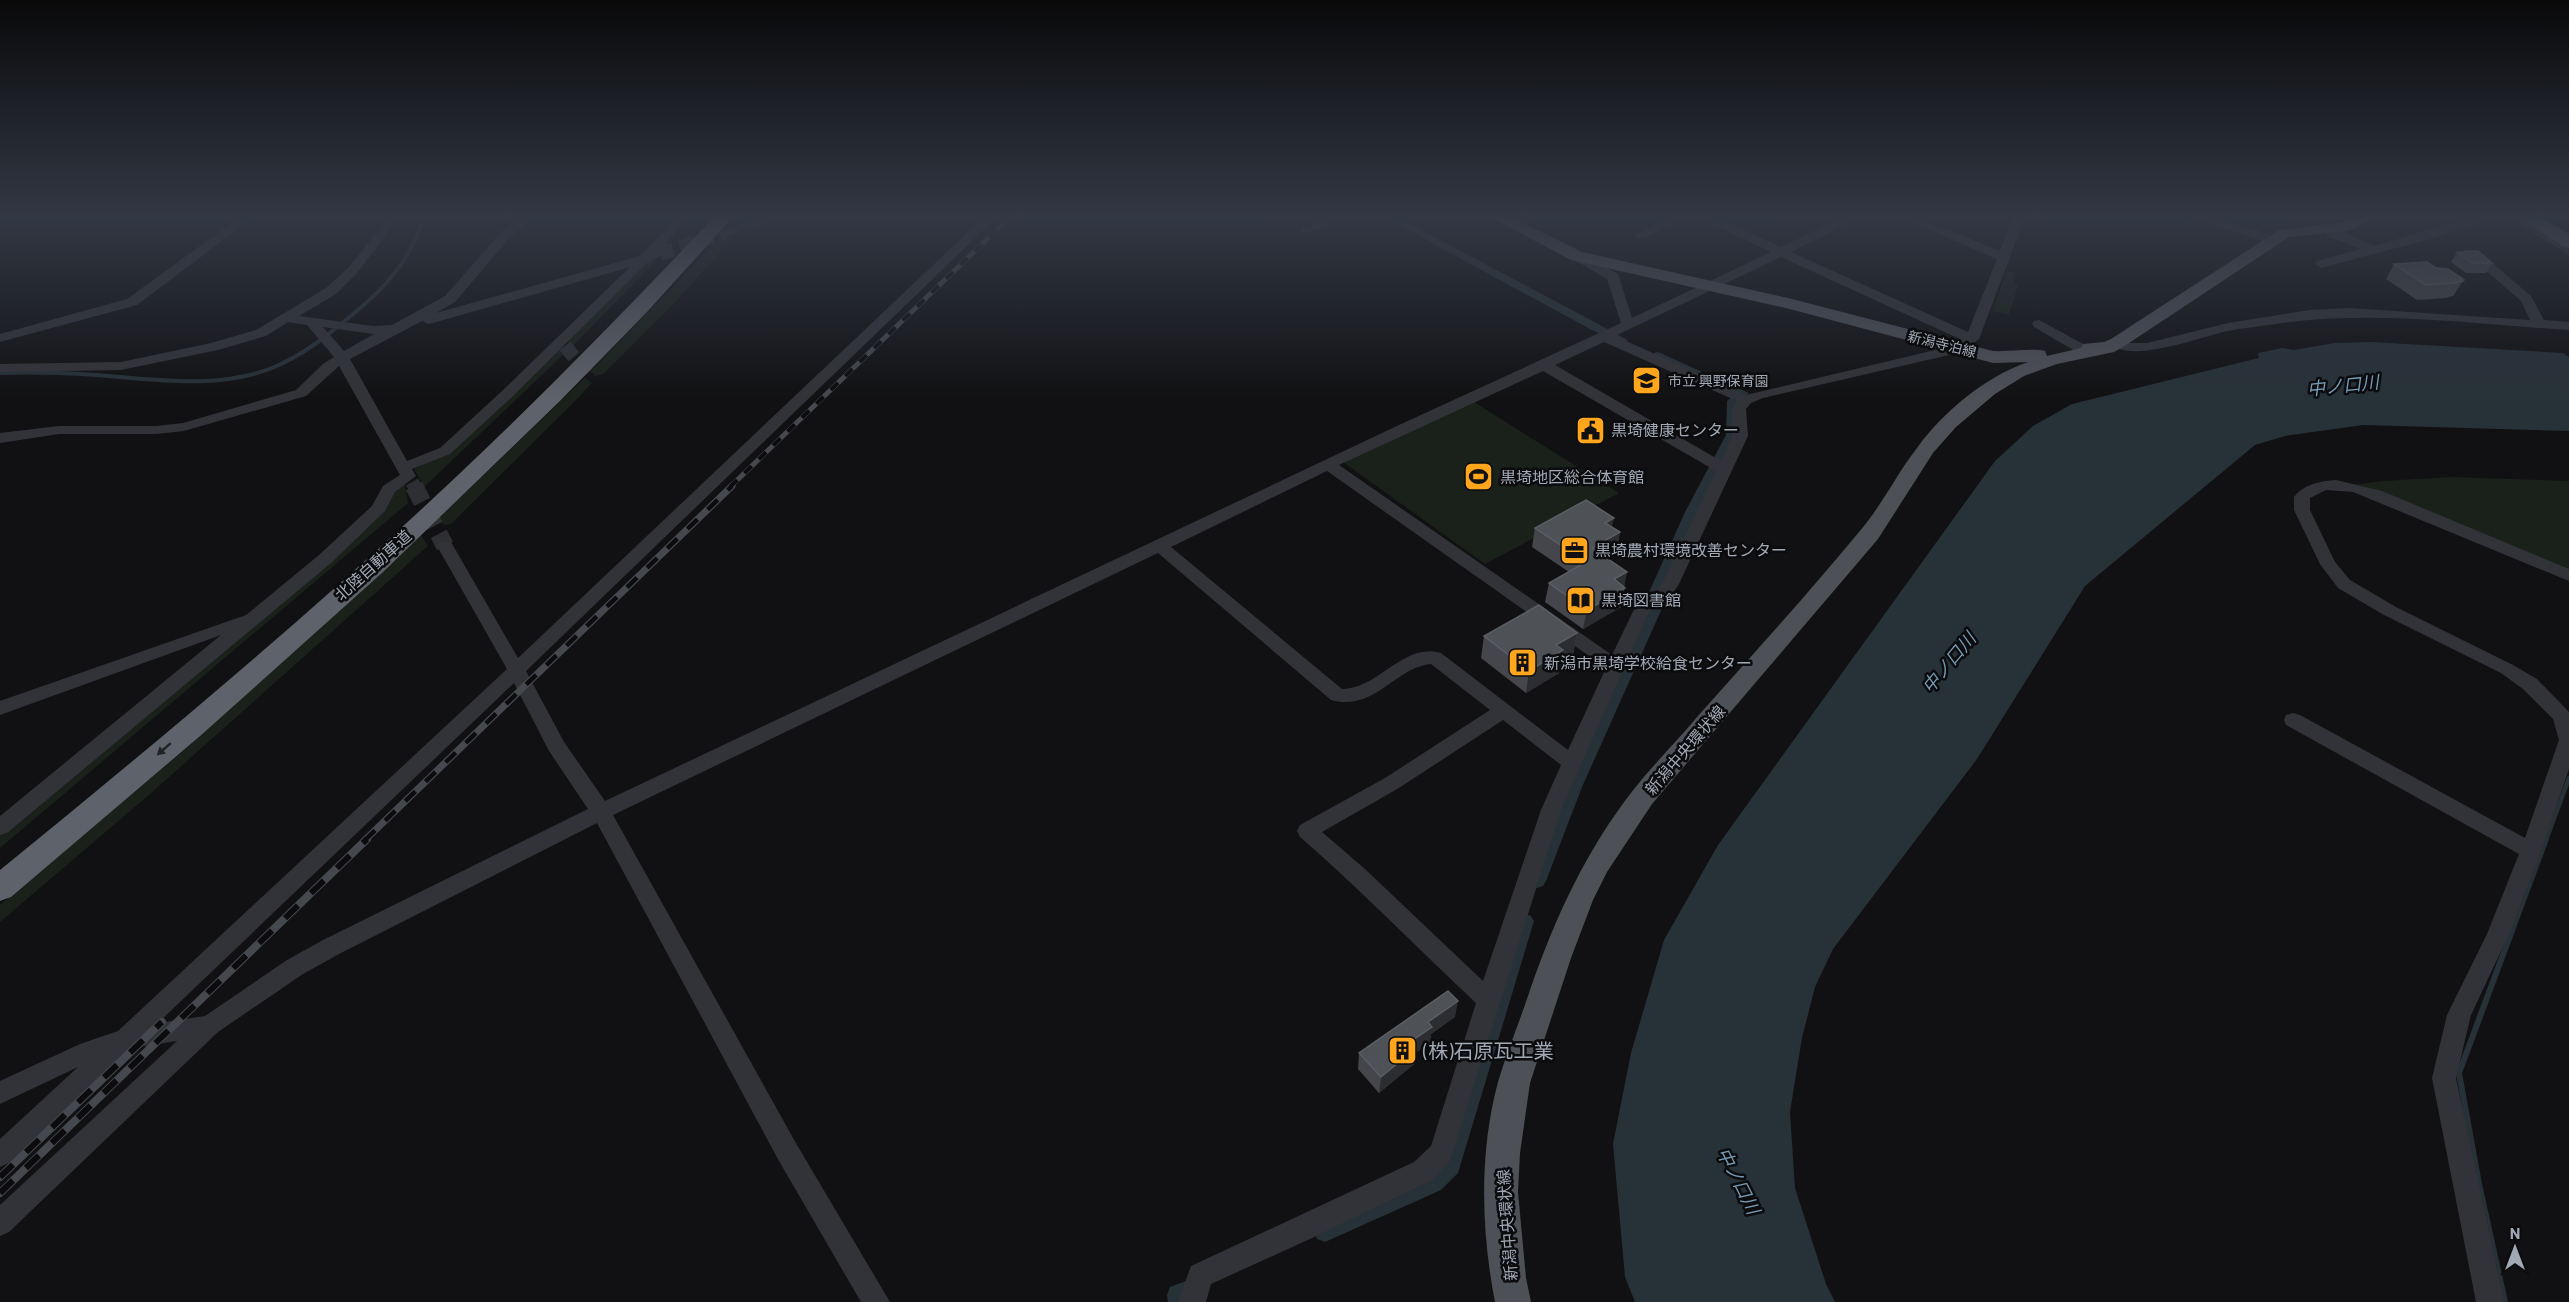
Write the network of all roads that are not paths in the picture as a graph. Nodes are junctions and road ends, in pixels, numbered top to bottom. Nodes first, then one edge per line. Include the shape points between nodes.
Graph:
1 (165, 278) edge
2 (345, 278) edge
3 (469, 278) edge
4 (573, 278) edge
5 (624, 278) edge
6 (660, 278) tunnel mouth
7 (667, 278) tunnel mouth
8 (928, 278) edge
9 (1612, 278) edge
10 (1672, 278) edge
11 (1730, 278) edge
12 (1833, 278) edge
13 (1996, 278) edge
14 (2216, 278) edge
15 (2502, 278) edge
16 (1712, 287) junction
17 (287, 318) junction
18 (312, 322) junction
19 (2539, 323) junction
20 (1632, 324) junction
21 (2039, 324) dead end
22 (399, 326) junction
23 (2569, 326) edge
24 (1605, 337) junction
25 (0, 338) edge
26 (1965, 344) junction
27 (2112, 346) junction
28 (2080, 348) junction
29 (342, 358) junction
30 (1544, 365) junction
31 (0, 368) edge
32 (1746, 400) junction
33 (0, 438) edge
34 (1329, 465) junction
35 (1724, 469) junction
36 (407, 475) junction
37 (445, 546) tunnel mouth
38 (1160, 546) junction
39 (2569, 576) edge
40 (252, 618) junction
41 (1617, 667) junction
42 (516, 669) junction
43 (0, 708) edge
44 (1504, 710) junction
45 (2294, 720) dead end
46 (2569, 740) edge
47 (1572, 763) junction
48 (601, 812) junction
49 (0, 827) edge
50 (2531, 851) junction
51 (0, 864) edge
52 (0, 888) edge
53 (1488, 1000) junction
54 (210, 1025) junction
55 (125, 1039) junction
56 (0, 1093) edge
57 (0, 1155) edge
58 (0, 1223) edge
59 (876, 1302) edge
60 (1192, 1302) edge
61 (1513, 1302) edge
62 (2490, 1302) edge

1 - 25 street via 132,302
2 - 17 street
3 - 22 street via 437,308
4 - 22 street
5 - 36 street via 445,451
6 - 51 highway, 北陸自動車道 via 426,497 242,661
7 -> 52 highway, 北陸自動車道 via 571,378 430,513 258,668
8 - 42 street
9 - 20 street via 1626,320
10 - 16 main road, 新潟寺泊線
11 - 16 street
12 - 26 street
13 - 26 street
14 - 27 main road
15 - 19 street via 2526,299
16 - 20 street
16 - 26 main road, 新潟寺泊線
17 - 18 street
17 - 31 street via 239,340 121,366
18 - 22 street via 373,330
18 - 29 street
19 - 23 street
19 - 27 street via 2327,313 2255,322 2147,347
20 - 24 street
21 - 28 street
22 - 29 street
24 - 30 street
24 - 32 street
26 - 28 main road, 新潟寺泊線 via 2005,359
26 - 32 street
27 - 28 main road, 新潟寺泊線
27 - 61 main road, 新潟中央環状線 via 2017,372 1949,423 1925,450 1870,534 1643,797 1597,865 1556,958 1514,1083 1501,1192
29 - 33 street via 301,393 228,417 156,430 59,430
29 - 36 street
30 - 34 street
30 - 35 street
32 - 35 street via 1739,409 1740,436
34 - 38 street
34 - 41 street
35 - 41 street via 1670,584 1663,595 1647,599
36 - 40 street via 388,489 379,508 358,530
37 - 42 street
38 - 44 street via 1338,695 1350,697 1363,692 1424,656 1435,657
38 - 48 street
39 - 46 street via 2359,490 2324,486 2302,496 2302,510 2322,553 2344,584 2530,684 2562,716
40 - 43 street
40 - 49 street
41 - 47 street
42 - 48 street via 556,746
42 - 55 street
44 - 47 street
44 - 53 street via 1392,783 1307,831
45 - 50 street
46 - 50 street
47 - 53 street via 1551,810
48 - 54 street via 331,946
48 - 59 street via 788,1154
50 - 62 street via 2498,934 2459,1015 2444,1078
53 - 60 street via 1441,1153 1423,1171 1200,1275
54 - 55 street
54 - 58 street
55 - 56 street via 87,1051
55 - 57 street

